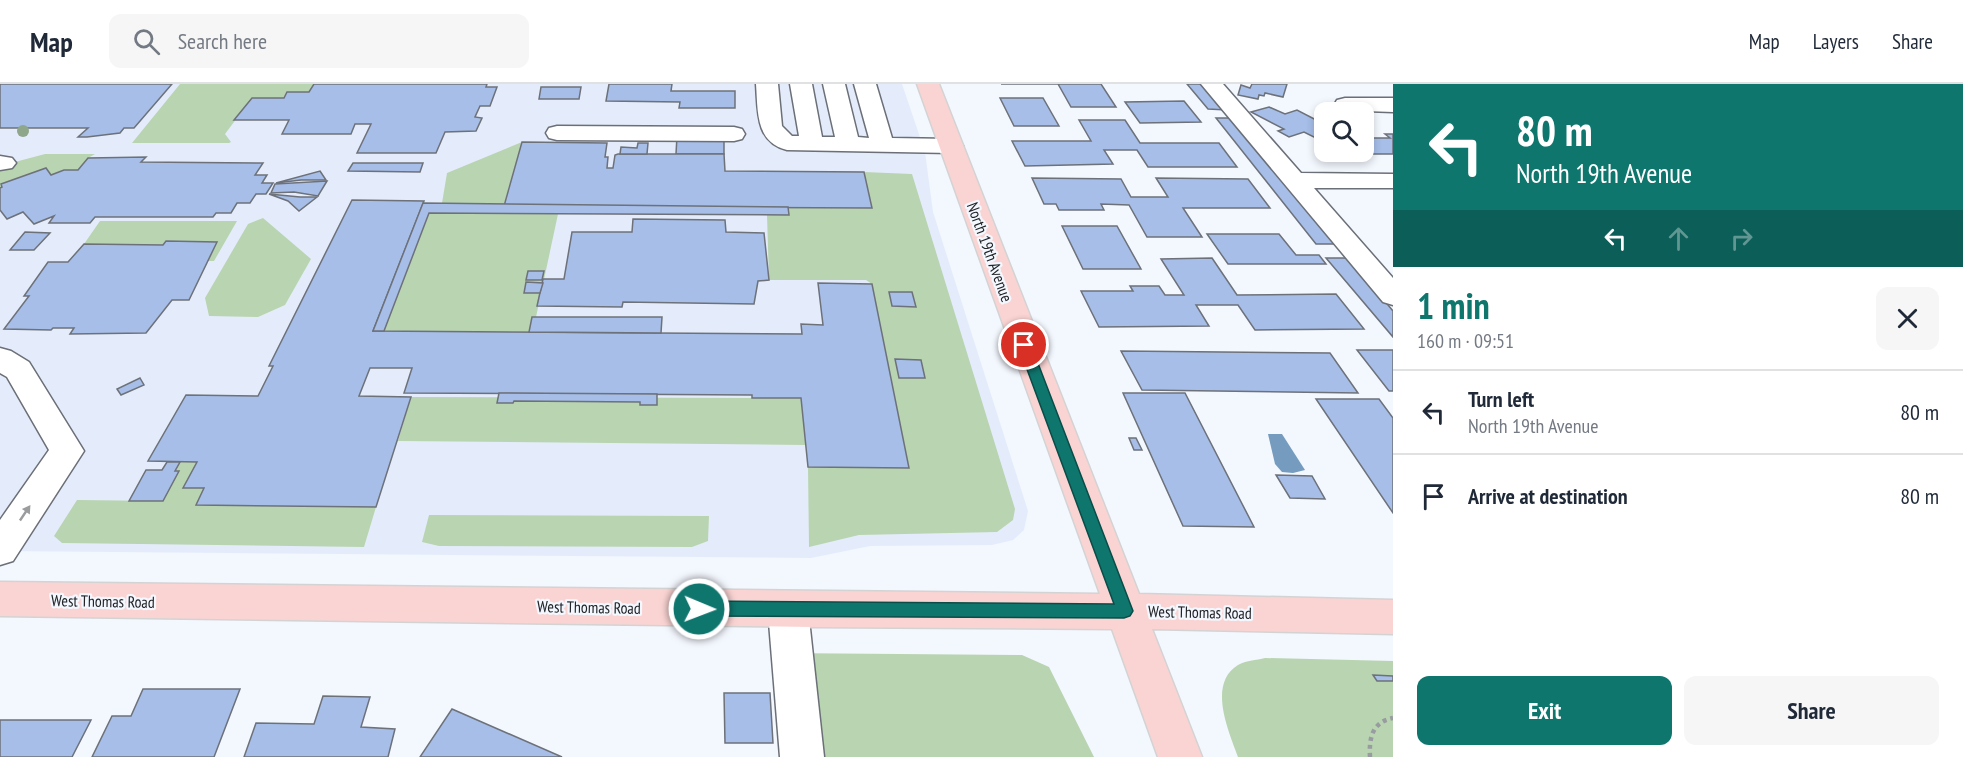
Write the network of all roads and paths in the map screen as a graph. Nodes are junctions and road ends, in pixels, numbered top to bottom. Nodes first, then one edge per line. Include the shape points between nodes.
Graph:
1 (767, 84) edge
2 (785, 84) edge
3 (801, 84) edge
4 (818, 84) edge
5 (834, 84) edge
6 (851, 84) edge
7 (866, 84) edge
8 (928, 84) edge
9 (1212, 84) edge
10 (1374, 105) edge
11 (1393, 105) edge
12 (557, 133) dead end
13 (734, 134) dead end
14 (839, 144) junction
15 (951, 146) junction
16 (1294, 180) junction
17 (1393, 181) edge
18 (1393, 296) edge
19 (0, 358) edge
20 (0, 550) edge
21 (0, 599) edge
22 (788, 610) junction
23 (1124, 611) junction
24 (1393, 617) edge
25 (1393, 718) edge
26 (802, 757) edge
27 (1180, 757) edge
28 (1370, 757) edge

1 - 14 street via 771,130 778,140
2 - 14 street
3 - 14 street
4 - 14 street
5 - 14 street
6 - 14 street
7 - 14 street
8 - 15 main road, North 19th Avenue
9 - 16 street
10 - 11 street
12 - 13 street
14 - 15 street
15 - 23 main road, North 19th Avenue
16 - 17 street
16 - 18 street
20 -> 19 street via 68,451 18,370
21 - 22 main road, West Thomas Road
22 - 23 main road, West Thomas Road
22 - 26 street
23 - 24 main road, West Thomas Road
23 - 27 main road, North 19th Avenue
25 - 28 path via 1386,718 1372,728

